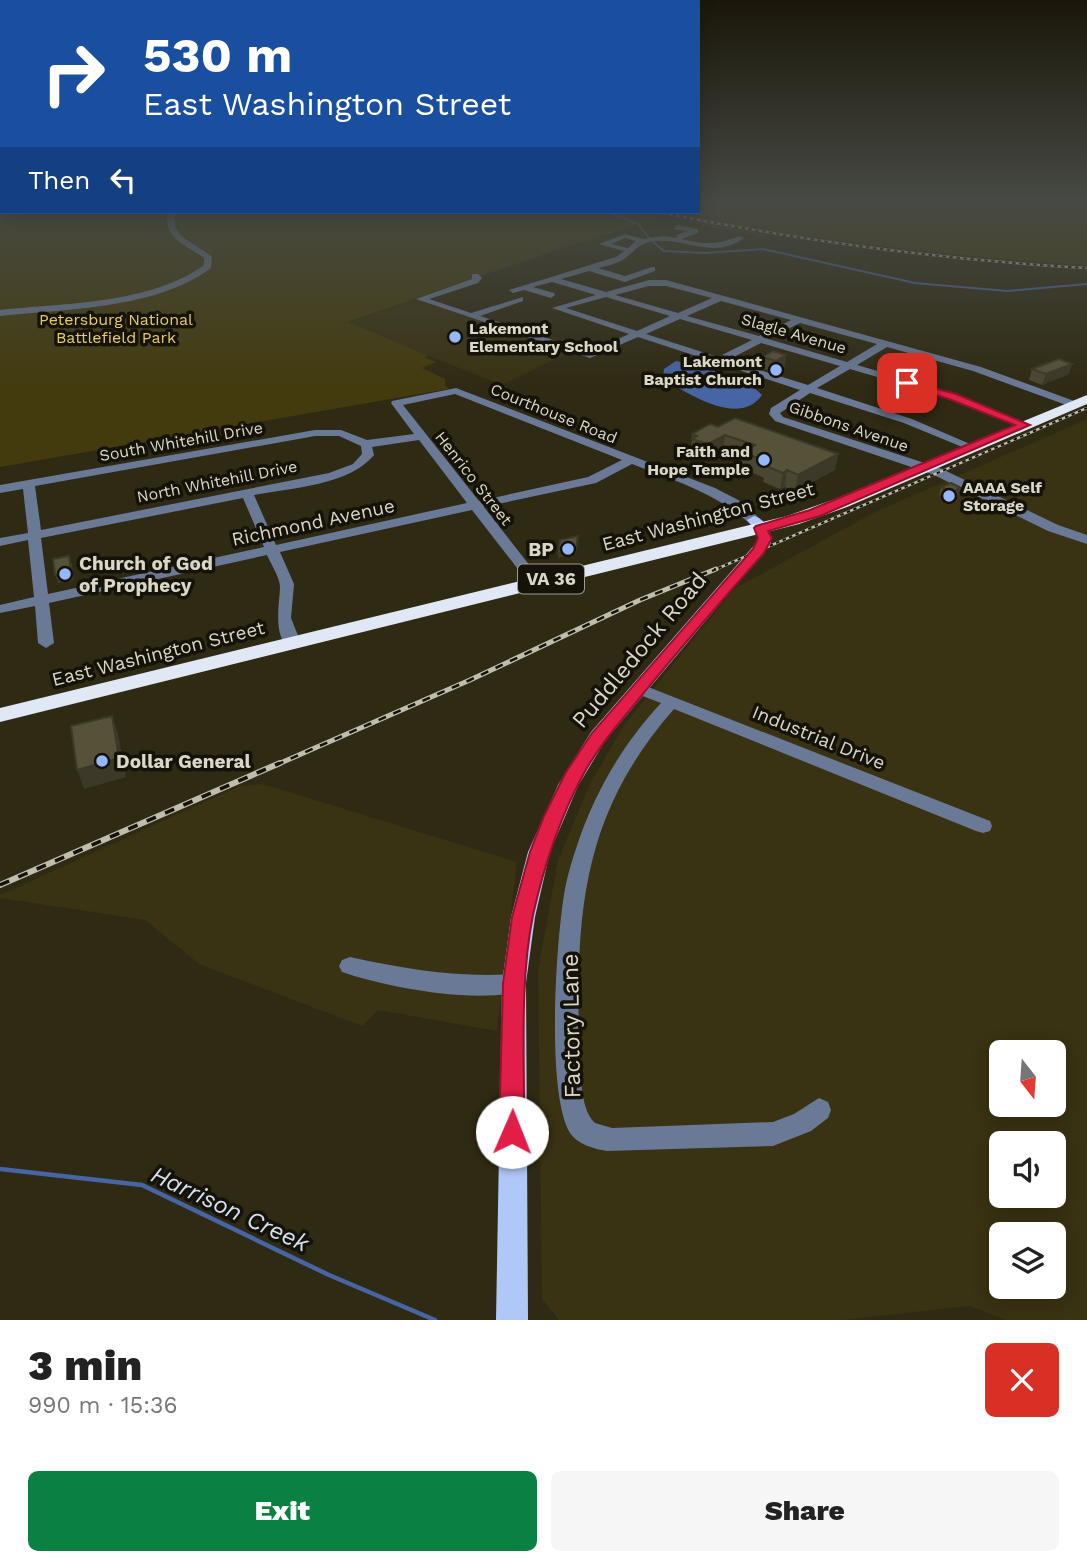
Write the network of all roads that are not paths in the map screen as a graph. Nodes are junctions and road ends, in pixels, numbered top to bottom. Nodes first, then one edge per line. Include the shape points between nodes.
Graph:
1 (206, 264) edge
2 (603, 264) edge
3 (589, 268) junction
4 (652, 269) dead end
5 (475, 276) dead end
6 (552, 279) junction
7 (625, 279) junction
8 (638, 282) dead end
9 (524, 287) junction
10 (513, 290) dead end
11 (607, 294) junction
12 (551, 295) dead end
13 (720, 298) junction
14 (520, 299) dead end
15 (0, 313) edge
16 (470, 316) junction
17 (680, 316) junction
18 (799, 320) junction
19 (637, 335) junction
20 (760, 340) junction
21 (886, 344) junction
22 (718, 361) junction
23 (848, 365) junction
24 (1087, 387) edge
25 (807, 389) junction
26 (1073, 401) edge
27 (396, 403) joint
28 (1018, 422) junction
29 (421, 436) junction
30 (366, 444) junction
31 (965, 444) junction
32 (631, 460) junction
33 (916, 465) junction
34 (29, 484) junction
35 (0, 489) edge
36 (247, 493) junction
37 (476, 506) junction
38 (757, 524) junction
39 (34, 535) junction
40 (1087, 540) edge
41 (0, 542) edge
42 (273, 550) junction
43 (532, 578) junction
44 (43, 600) junction
45 (0, 609) edge
46 (290, 637) junction
47 (46, 643) dead end
48 (638, 688) junction
49 (0, 702) edge
50 (671, 702) junction
51 (0, 715) edge
52 (984, 826) dead end
53 (350, 966) dead end
54 (514, 983) junction
55 (819, 1110) dead end
56 (512, 1320) edge

1 - 15 street via 191,278 144,294
2 - 3 street
3 - 6 street
3 - 7 street
4 - 7 street
5 - 16 street via 475,281 420,299
6 - 9 street
6 - 11 street, Slagle Avenue
7 - 8 street
9 - 10 street
9 - 12 street
11 - 13 street via 659,282
11 - 17 street, Slagle Avenue
11 - 19 street via 556,308
13 - 17 street
13 - 18 street
14 - 16 street
16 - 19 street via 590,355
17 - 19 street
17 - 20 street, Slagle Avenue
18 - 20 street
18 - 21 street
19 - 22 street
20 - 22 street
20 - 23 street, Slagle Avenue
21 - 23 street
21 - 26 street
22 - 25 street
23 - 25 street
23 - 28 street, Slagle Avenue via 946,394
24 - 26 highway, East Washington Street / VA 36
25 - 31 street
25 - 33 street, Gibbons Avenue via 775,410 776,417
26 - 28 highway, East Washington Street / VA 36
27 - 29 street, Henrico Street
27 - 32 street, Courthouse Road via 456,391
28 - 31 highway, East Washington Street / VA 36
29 - 30 street
29 - 37 street, Henrico Street
30 - 34 street, South Whitehill Drive via 341,433 314,433
30 - 36 street, North Whitehill Drive via 366,458 349,471
31 - 33 highway, East Washington Street / VA 36
32 - 37 street, Richmond Avenue via 592,480
32 - 38 street, Courthouse Road via 729,500
33 - 38 highway, East Washington Street / VA 36 via 815,513
33 - 40 street, Gibbons Avenue
34 - 35 street, South Whitehill Drive
34 - 39 street
36 - 39 street, North Whitehill Drive
36 - 42 street
37 - 42 street, Richmond Avenue
37 - 43 street, Henrico Street
38 - 43 highway, East Washington Street / VA 36
38 - 48 main road, Puddledock Road via 765,538 760,550
39 - 41 street, North Whitehill Drive
39 - 44 street
42 - 44 street, Richmond Avenue
42 - 46 street via 287,584 283,610
43 - 46 highway, East Washington Street / VA 36
44 - 45 street, Richmond Avenue
44 - 47 street
46 - 49 highway, East Washington Street / VA 36
46 - 51 highway, East Washington Street / VA 36
48 - 50 street, Industrial Drive
48 - 54 main road, Puddledock Road via 582,760 554,816 529,888
50 - 52 street, Industrial Drive
50 - 55 street, Factory Lane via 627,756 581,864 568,959 573,1112 586,1132 612,1140 773,1134 802,1123
53 - 54 street via 470,987
54 - 56 main road, Puddledock Road

